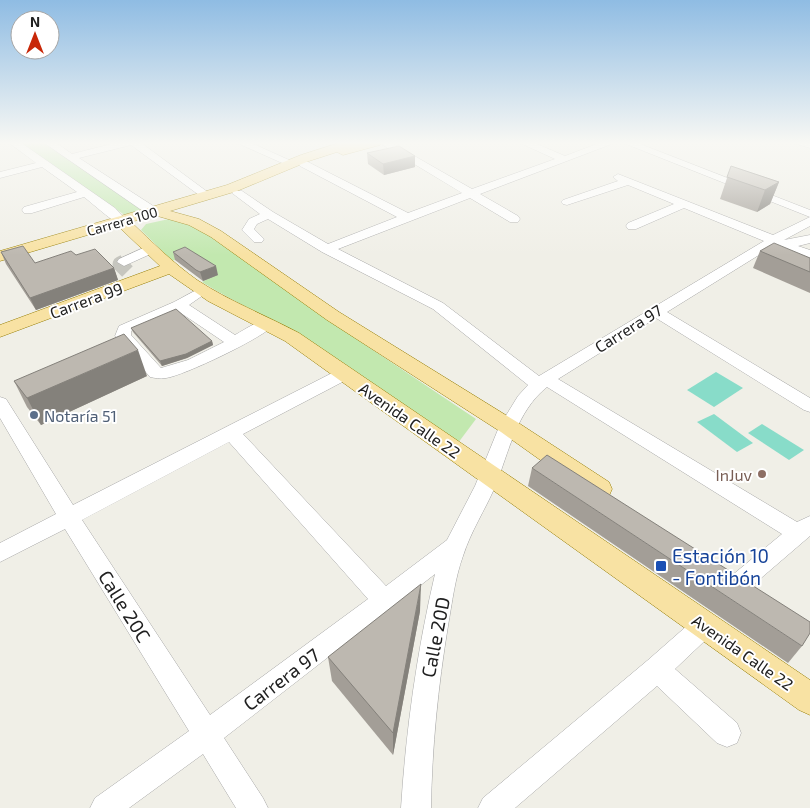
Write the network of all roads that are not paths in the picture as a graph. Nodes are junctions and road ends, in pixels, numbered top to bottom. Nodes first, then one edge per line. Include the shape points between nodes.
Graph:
1 (66, 180) edge
2 (103, 180) edge
3 (183, 180) edge
4 (256, 180) edge
5 (266, 180) edge
6 (331, 180) edge
7 (448, 180) edge
8 (510, 180) edge
9 (622, 180) edge
10 (626, 180) edge
11 (722, 180) edge
12 (85, 193) junction
13 (238, 193) junction
14 (472, 194) junction
15 (209, 199) junction
16 (567, 202) dead end
17 (685, 203) junction
18 (28, 210) dead end
19 (161, 213) junction
20 (810, 214) edge
21 (270, 215) junction
22 (408, 217) junction
23 (514, 219) dead end
24 (810, 221) edge
25 (124, 223) junction
26 (632, 226) dead end
27 (216, 234) junction
28 (258, 239) dead end
29 (810, 239) edge
30 (779, 242) junction
31 (150, 249) junction
32 (328, 249) junction
33 (810, 255) edge
34 (0, 256) edge
35 (171, 268) junction
36 (127, 273) junction
37 (202, 291) junction
38 (179, 305) junction
39 (655, 311) junction
40 (267, 324) junction
41 (0, 331) edge
42 (236, 342) junction
43 (344, 374) junction
44 (542, 382) junction
45 (0, 403) edge
46 (810, 406) edge
47 (509, 427) junction
48 (231, 433) junction
49 (488, 475) junction
50 (615, 500) edge
51 (69, 517) junction
52 (804, 529) edge
53 (454, 547) junction
54 (0, 553) edge
55 (730, 578) joint
56 (762, 599) edge
57 (385, 601) junction
58 (705, 625) junction
59 (656, 669) junction
60 (810, 699) edge
61 (727, 733) dead end
62 (206, 736) junction
63 (105, 808) edge
64 (252, 808) edge
65 (416, 808) edge
66 (493, 808) edge

1 - 12 street, Avenida Calle 22
2 - 19 street via 144,208
3 - 15 street
4 - 15 main road, Carrera 100
5 - 13 main road, Carrera 100
6 - 22 street
7 - 14 street
8 - 14 street
9 - 16 street
10 - 17 street
11 - 20 street
12 - 18 street
12 - 25 street, Avenida Calle 22
13 - 15 main road, Carrera 100
13 - 21 street
14 - 22 street
14 - 23 street
15 - 19 main road, Carrera 100
15 - 27 main road via 201,218
17 - 26 street
17 - 30 street
19 - 25 main road, Carrera 100
19 - 27 main road via 194,222
21 - 28 street via 249,224 248,230
21 - 32 street
22 - 32 street
24 - 30 street, Carrera 97
25 - 31 main road, Avenida Calle 22
25 - 34 main road, Carrera 100
27 - 47 main road via 333,316
29 - 30 street
30 - 33 street
30 - 39 street, Carrera 97
31 - 35 main road, Avenida Calle 22
31 - 36 street
32 - 44 street via 438,306
35 - 36 main road, Carrera 99
35 - 37 main road, Avenida Calle 22
36 - 41 main road, Carrera 99
37 - 38 street
37 - 40 main road, Avenida Calle 22
38 - 42 street
38 - 42 street via 148,322 125,328 124,336 156,373 164,375
39 - 44 street, Carrera 97
39 - 46 street
40 - 42 street
40 - 43 main road, Avenida Calle 22 via 292,337
43 - 48 street
43 - 49 main road, Avenida Calle 22
44 - 47 street, Carrera 97 via 526,396
44 - 52 street
45 - 51 street, Calle 20C
47 - 49 street, Carrera 97
47 - 50 main road
48 - 51 street
48 - 57 street
49 - 53 street, Calle 20D
49 - 58 main road, Avenida Calle 22
51 - 54 street
51 - 62 street, Calle 20C
52 - 55 street
53 - 57 street, Carrera 97
53 - 65 street, Calle 20D via 426,680
55 - 56 main road
57 - 62 street, Carrera 97
58 - 59 street
58 - 60 main road, Avenida Calle 22
59 - 61 street
59 - 66 street
62 - 63 street, Carrera 97
62 - 64 street, Calle 20C

